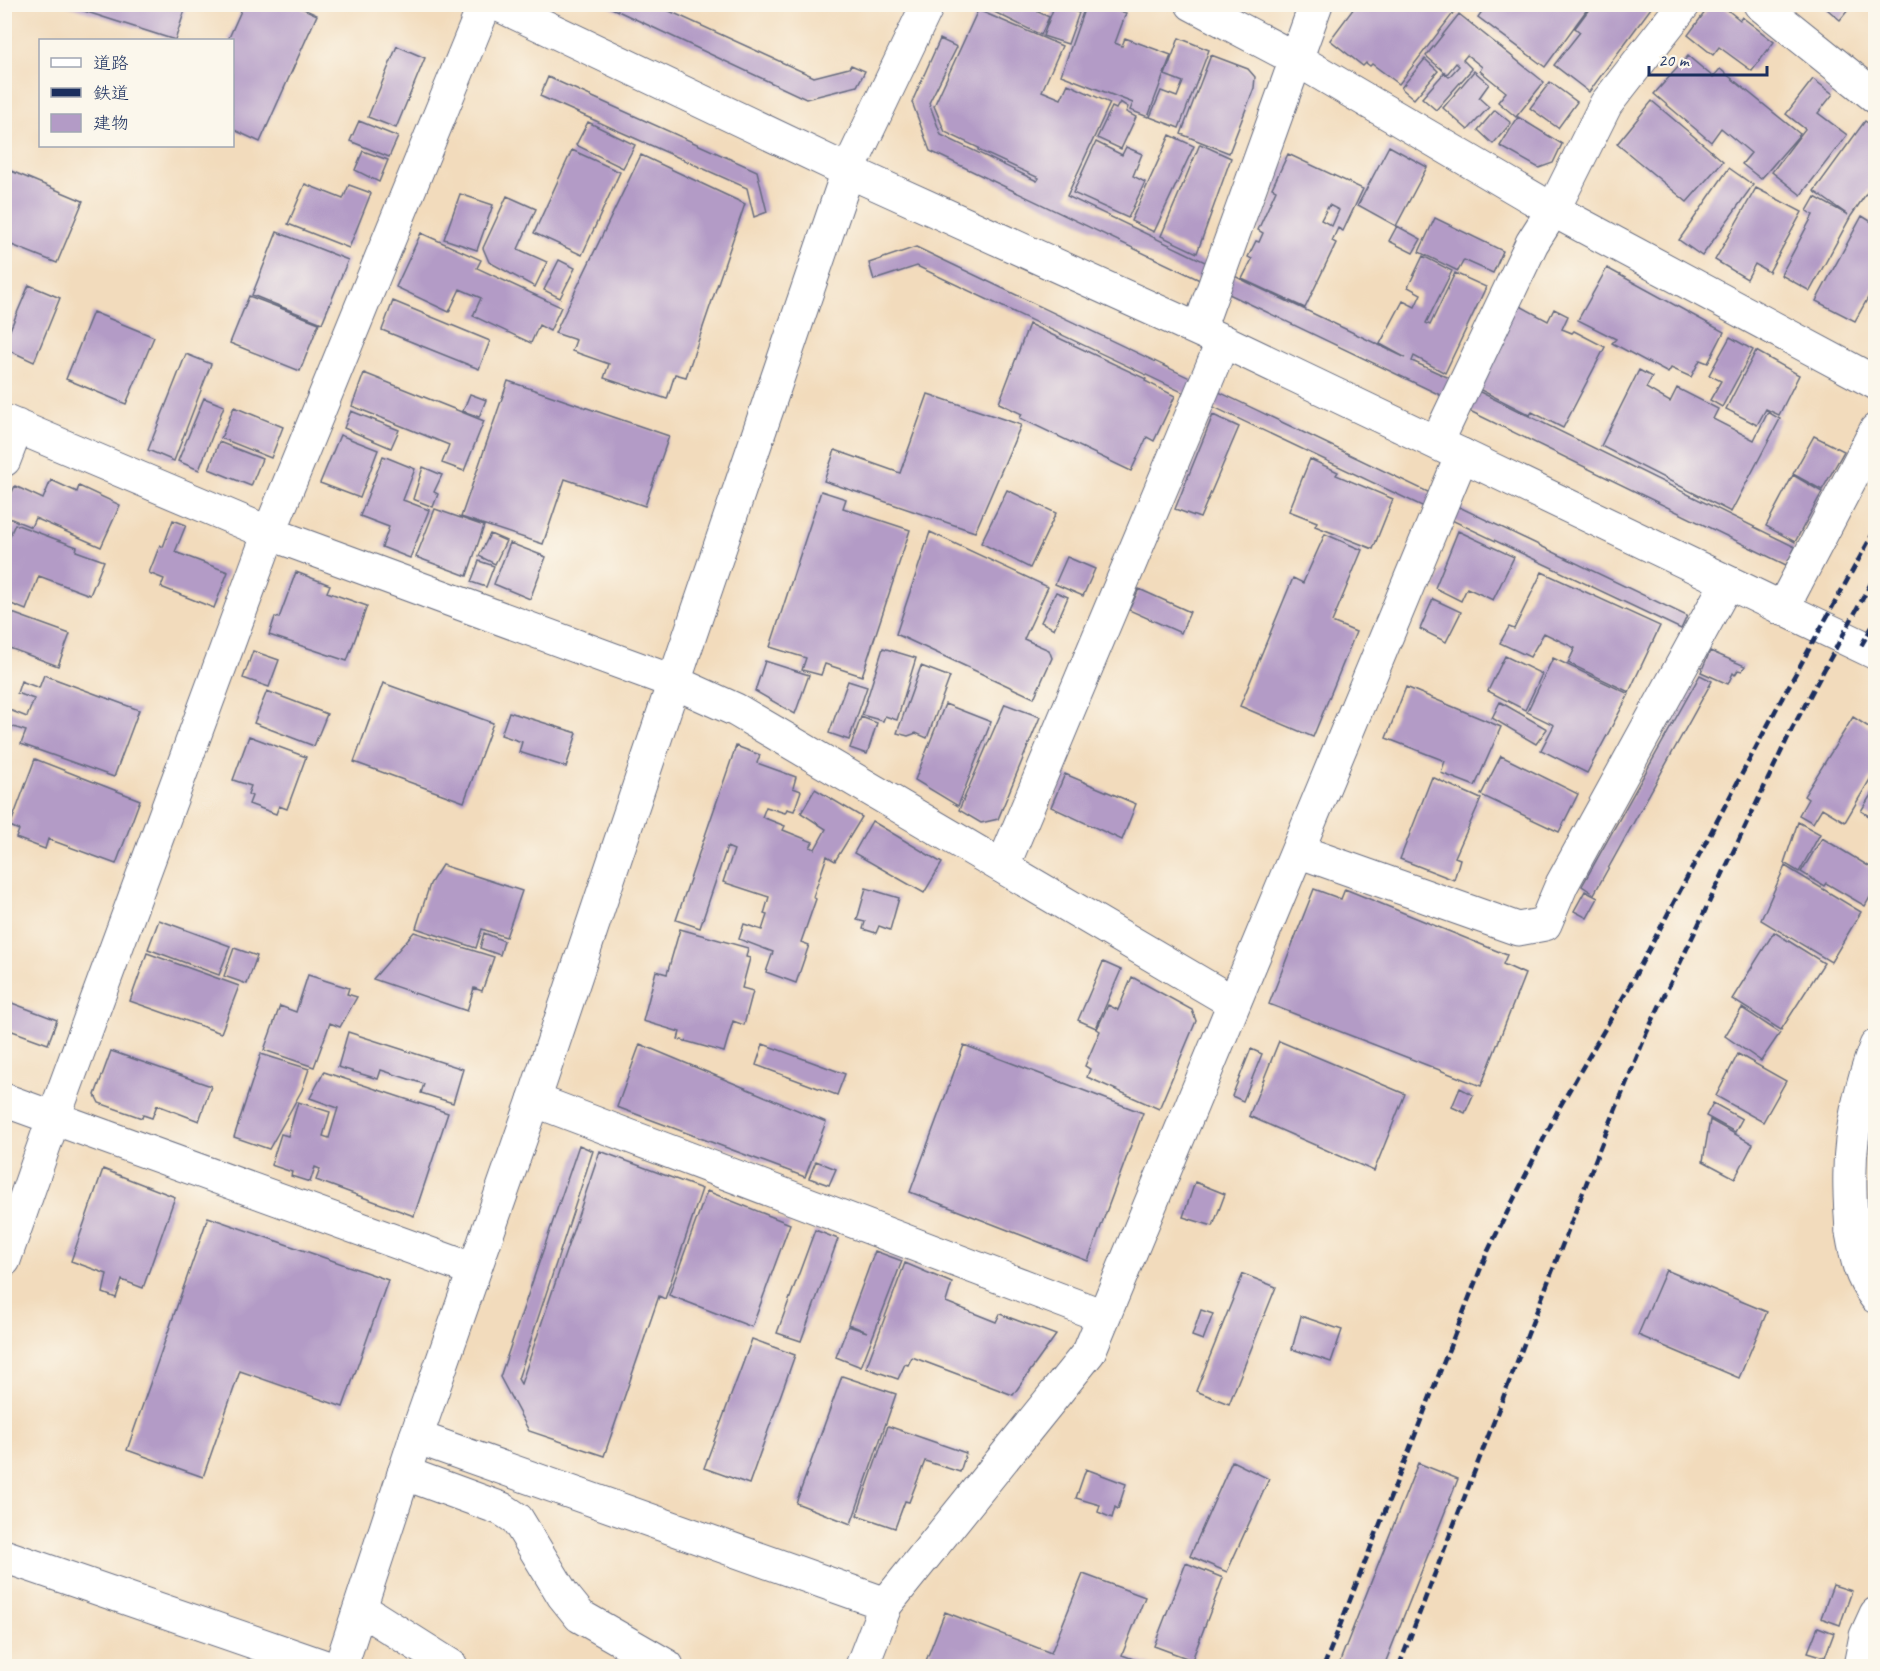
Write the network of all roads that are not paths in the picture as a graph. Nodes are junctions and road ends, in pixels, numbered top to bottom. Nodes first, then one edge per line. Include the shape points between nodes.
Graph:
1 (485, 4) edge
2 (497, 4) edge
3 (928, 4) edge
4 (1192, 4) edge
5 (1316, 4) edge
6 (1684, 4) edge
7 (1760, 4) edge
8 (1296, 59) junction
9 (1875, 97) edge
10 (848, 171) junction
11 (1553, 210) junction
12 (1211, 335) junction
13 (1875, 383) edge
14 (11, 423) edge
15 (1875, 430) edge
16 (1450, 449) junction
17 (4, 460) edge
18 (269, 533) junction
19 (1727, 583) junction
20 (1782, 609) junction
21 (1875, 653) edge
22 (674, 682) junction
23 (1298, 851) junction
24 (1004, 866) junction
25 (1234, 1003) junction
26 (1875, 1046) edge
27 (4, 1100) edge
28 (534, 1100) junction
29 (54, 1117) junction
30 (1864, 1236) edge
31 (4, 1260) edge
32 (474, 1270) junction
33 (1875, 1297) edge
34 (1103, 1316) junction
35 (416, 1437) junction
36 (404, 1473) junction
37 (4, 1556) edge
38 (886, 1604) junction
39 (361, 1609) junction
40 (1875, 1614) edge
41 (322, 1666) edge
42 (341, 1666) edge
43 (452, 1666) edge
44 (668, 1666) edge
45 (862, 1666) edge
46 (1860, 1666) edge

1 - 18 street
2 - 10 street
3 - 10 street
4 - 8 street
5 - 8 street
6 - 11 street via 1606,104
7 - 9 street
8 - 11 street
8 - 12 street
10 - 12 street
10 - 22 street
11 - 13 street
11 - 16 street via 1532,243
12 - 16 street
12 - 24 street
14 - 17 street
14 - 18 street
15 - 20 street
16 - 19 street
16 - 23 street
18 - 22 street
18 - 29 street
19 - 20 street
19 - 23 street via 1562,884 1545,924 1518,929
20 - 21 street
22 - 24 street via 736,710
22 - 28 street
23 - 25 street
24 - 25 street
25 - 34 street
26 - 30 street via 1855,1123 1850,1169
27 - 29 street
28 - 32 street
28 - 34 street
29 - 31 street
29 - 32 street
30 - 33 street via 1857,1262
32 - 35 street
34 - 38 street via 1089,1352
35 - 36 street
35 - 38 street
36 - 39 street
36 - 44 street via 502,1509 517,1519 580,1616
37 - 41 street
38 - 45 street
39 - 42 street
39 - 43 street
40 - 46 street

